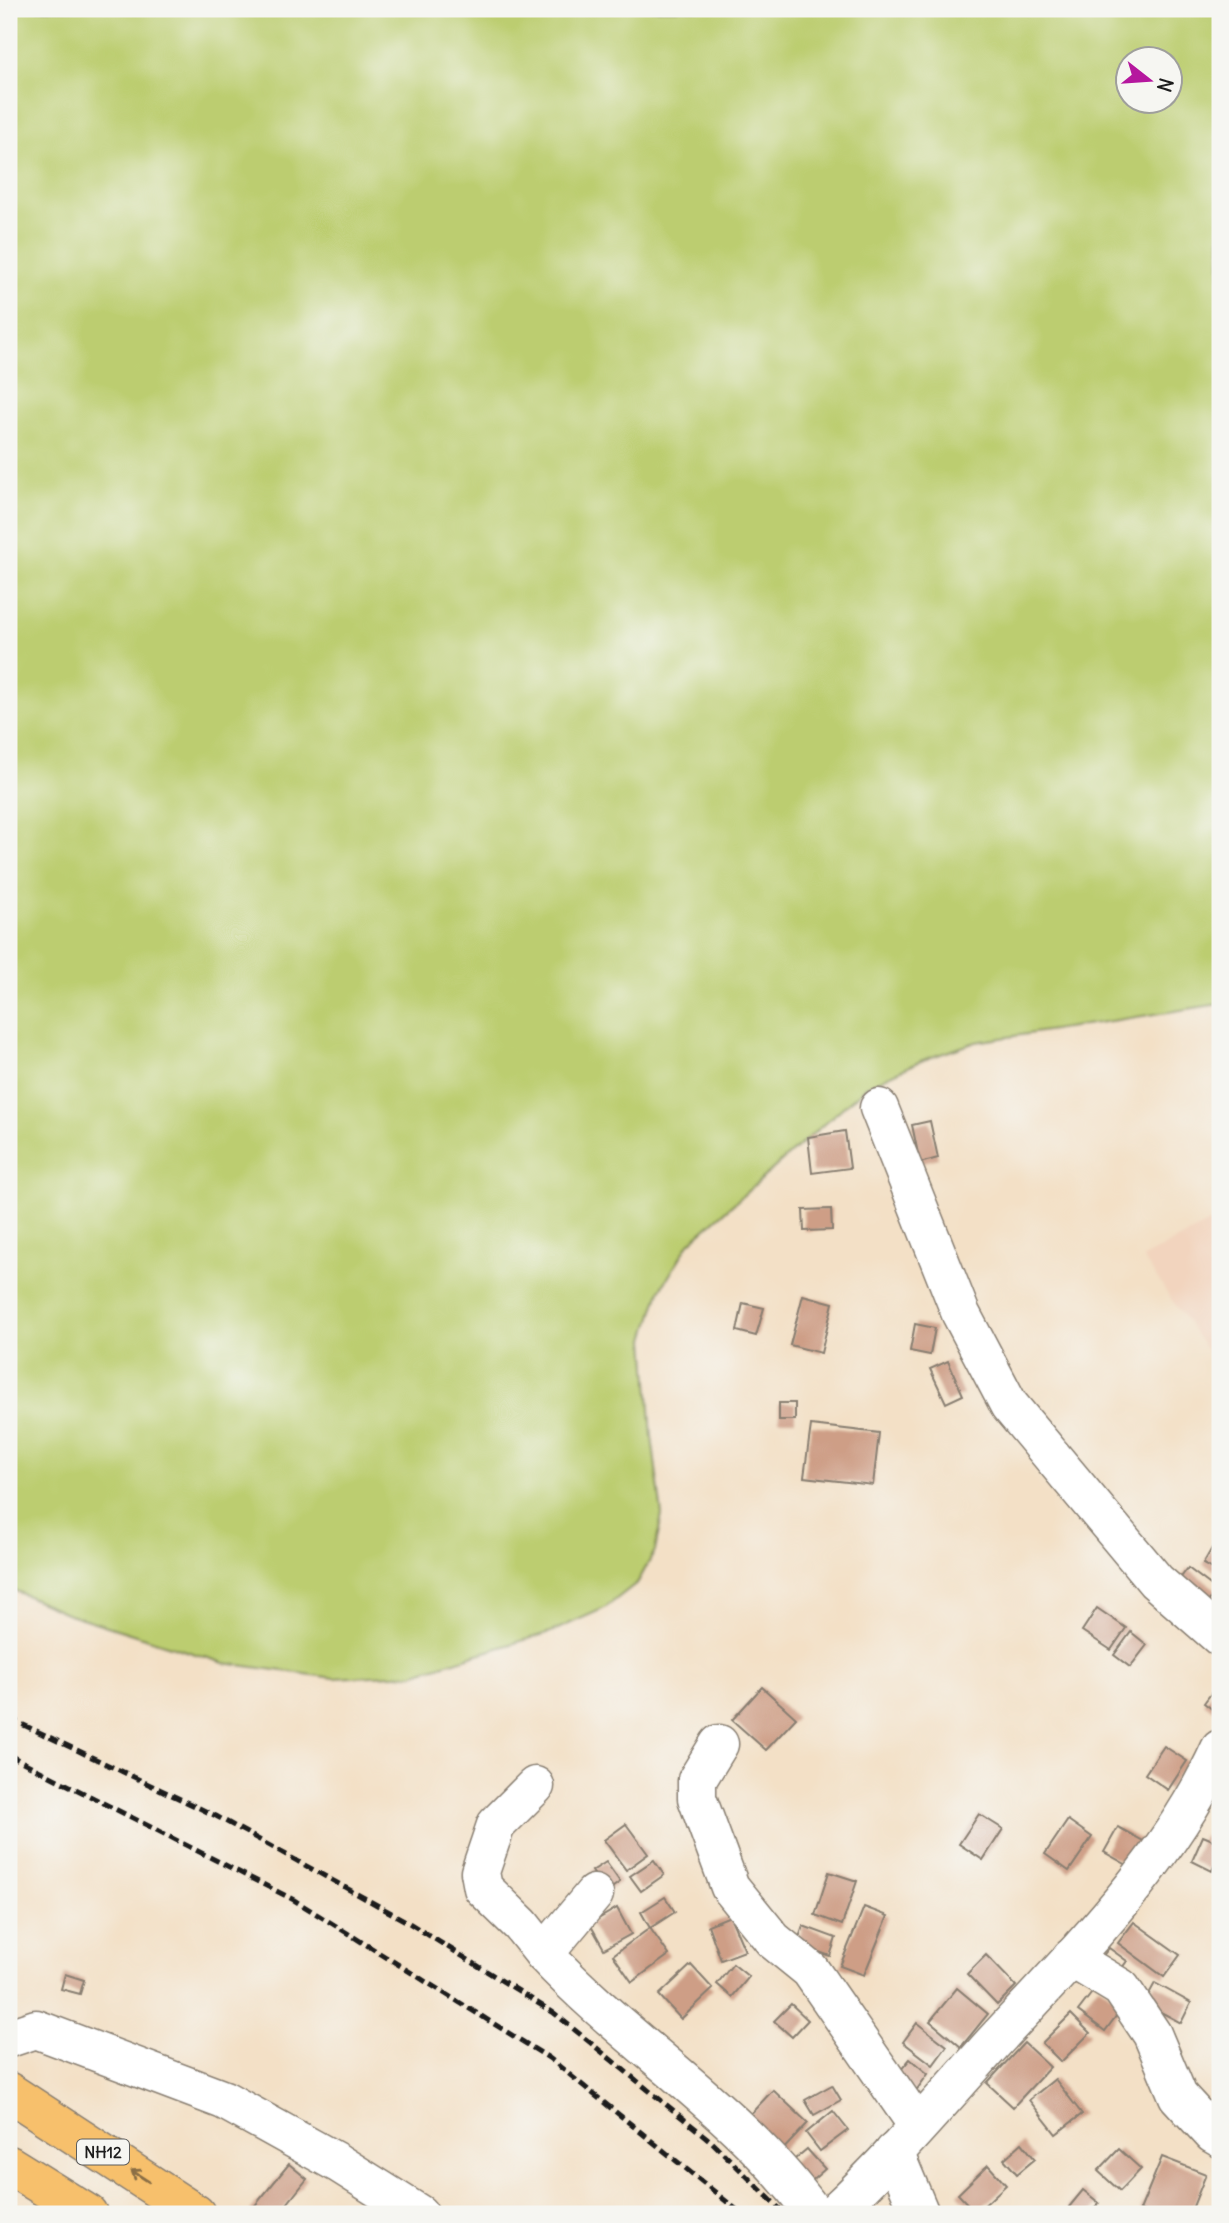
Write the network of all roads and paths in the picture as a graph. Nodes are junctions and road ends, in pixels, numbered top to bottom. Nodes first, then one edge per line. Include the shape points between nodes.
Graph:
1 (880, 1108) dead end
2 (1220, 1637) edge
3 (719, 1744) dead end
4 (1220, 1753) edge
5 (535, 1786) dead end
6 (594, 1894) dead end
7 (544, 1954) junction
8 (1072, 1958) junction
9 (9, 2038) edge
10 (9, 2092) edge
11 (1220, 2138) edge
12 (906, 2139) junction
13 (9, 2165) edge
14 (88, 2214) edge
15 (196, 2214) edge
16 (419, 2214) edge
17 (814, 2214) edge
18 (833, 2214) edge
19 (920, 2214) edge

1 - 2 street via 961,1314 1009,1405 1156,1581
3 - 12 street via 697,1780 697,1798 730,1887 773,1940 810,1970
4 - 8 street via 1171,1834
5 - 7 street via 496,1825 480,1872 483,1888
6 - 7 street
7 - 17 street via 597,2006 716,2107 792,2184
8 - 11 street via 1121,1988 1152,2034 1178,2096
8 - 12 street
9 - 16 street via 37,2029 224,2100
15 -> 10 highway, NH12
12 - 18 street
12 - 19 street
13 - 14 highway

